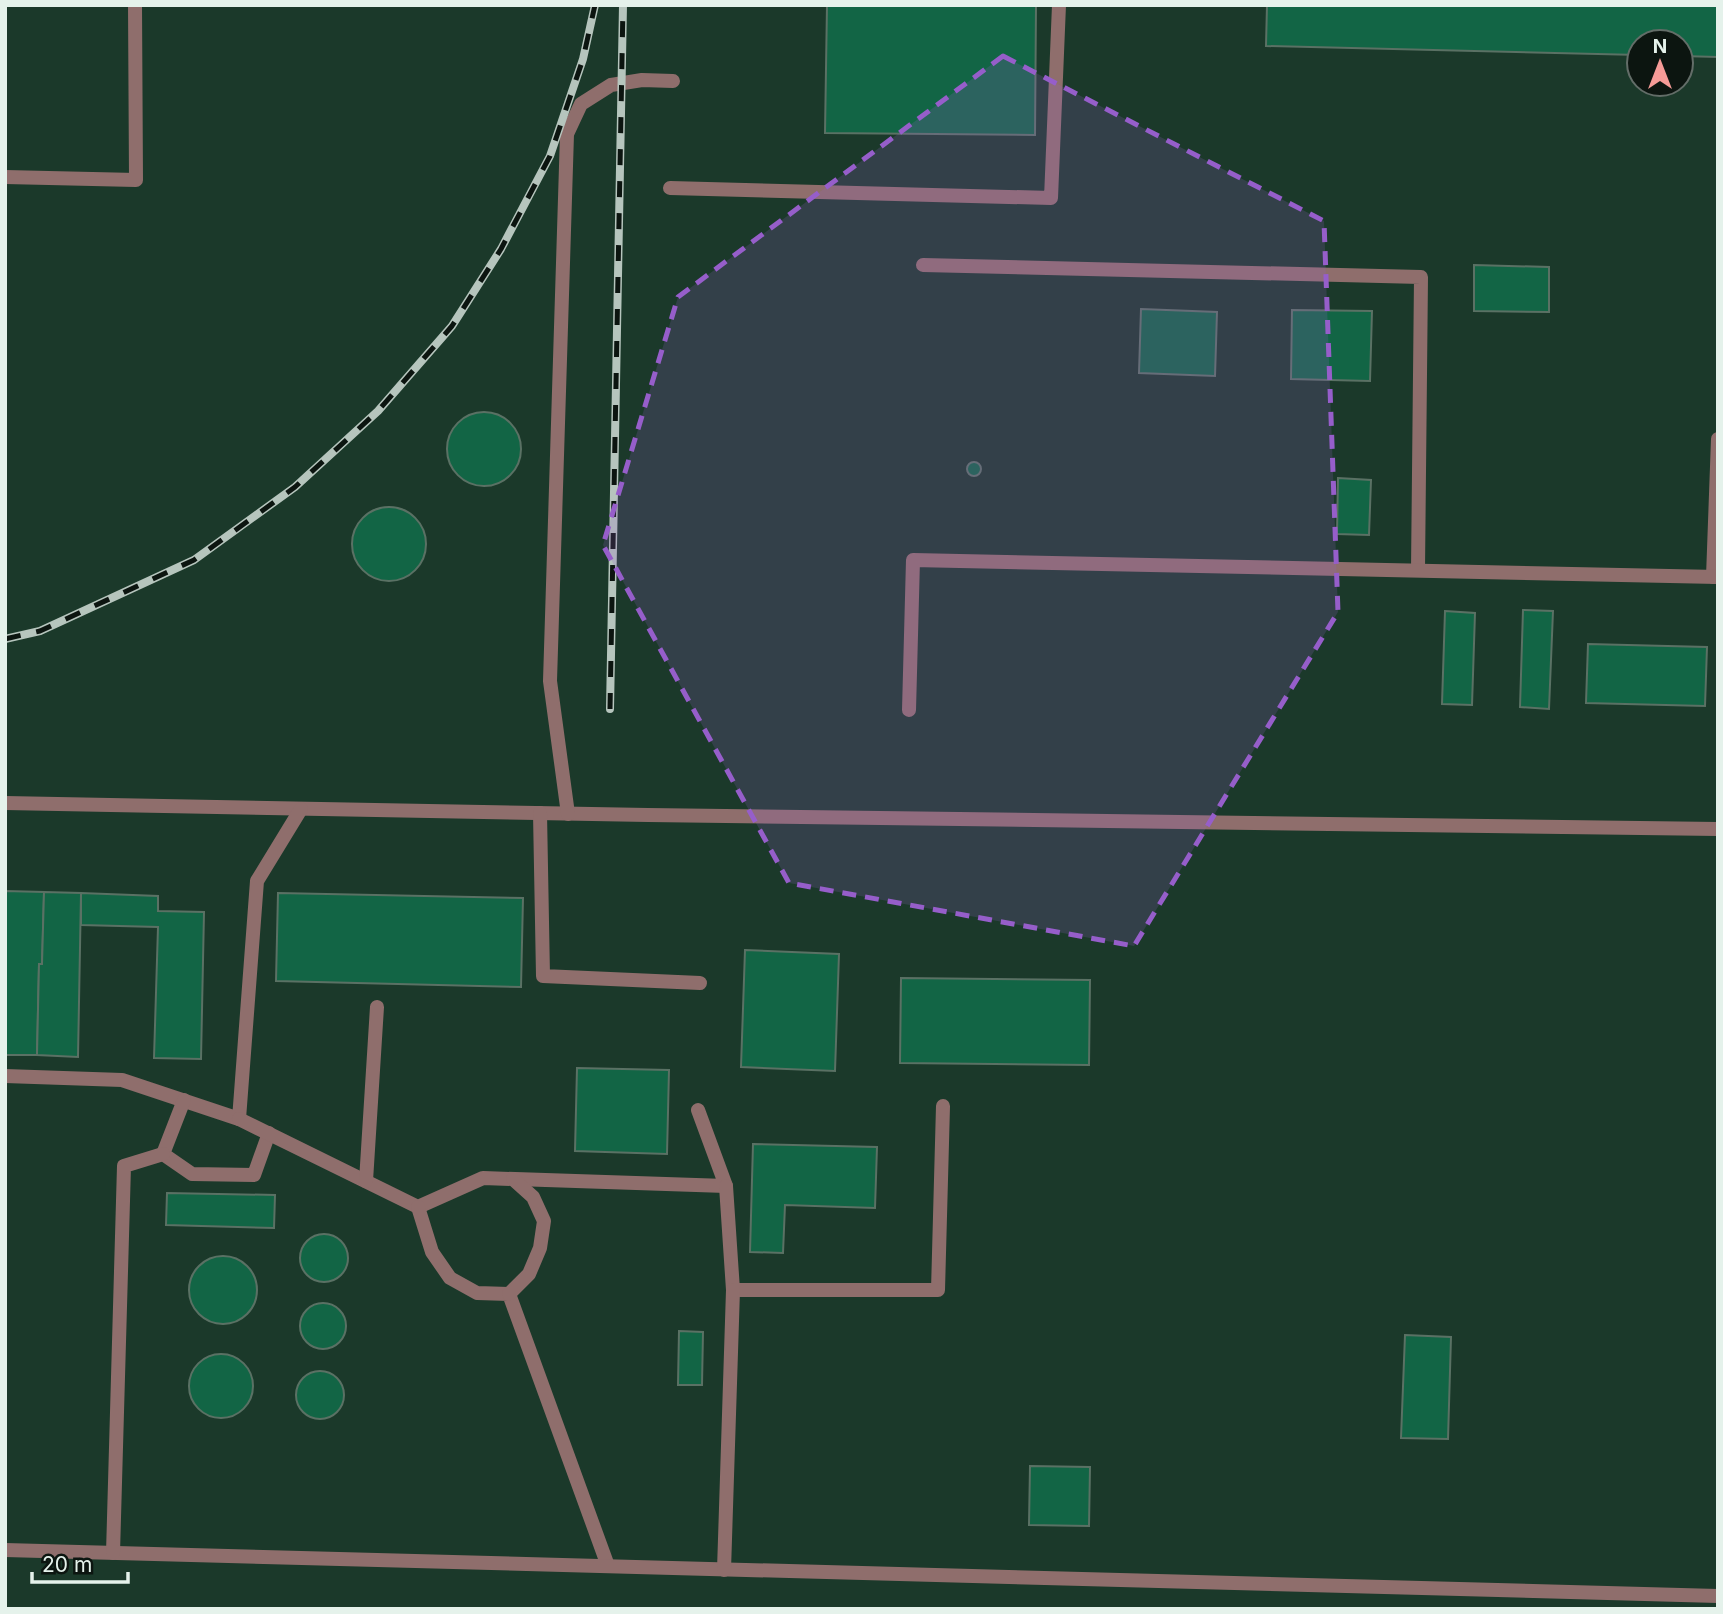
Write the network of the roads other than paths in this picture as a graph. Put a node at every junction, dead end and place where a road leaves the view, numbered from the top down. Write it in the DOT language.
graph roads {
  1 [pos="135,5"];
  2 [pos="1059,5"];
  3 [pos="673,81"];
  4 [pos="5,177"];
  5 [pos="670,188"];
  6 [pos="923,265"];
  7 [pos="1718,439"];
  8 [pos="1418,570"];
  9 [pos="1716,577"];
  10 [pos="909,710"];
  11 [pos="5,803"];
  12 [pos="301,809"];
  13 [pos="540,813"];
  14 [pos="568,814"];
  15 [pos="1718,830"];
  16 [pos="700,983"];
  17 [pos="377,1007"];
  18 [pos="5,1076"];
  19 [pos="184,1100"];
  20 [pos="943,1106"];
  21 [pos="698,1110"];
  22 [pos="239,1119"];
  23 [pos="269,1133"];
  24 [pos="163,1154"];
  25 [pos="513,1179"];
  26 [pos="366,1181"];
  27 [pos="726,1186"];
  28 [pos="418,1207"];
  29 [pos="733,1290"];
  30 [pos="509,1294"];
  31 [pos="5,1550"];
  32 [pos="113,1553"];
  33 [pos="608,1566"];
  34 [pos="724,1570"];
  35 [pos="1718,1596"];
  1 -- 4 [label="lane"];
  2 -- 5 [label="lane"];
  3 -- 14 [label="lane"];
  6 -- 8 [label="lane"];
  7 -- 9 [label="lane"];
  8 -- 9 [label="lane"];
  8 -- 10 [label="lane"];
  11 -- 12 [label="lane"];
  12 -- 13 [label="lane"];
  12 -- 22 [label="lane"];
  13 -- 14 [label="lane"];
  13 -- 16 [label="lane"];
  14 -- 15 [label="lane"];
  17 -- 26 [label="lane"];
  18 -- 19 [label="lane"];
  19 -- 22 [label="lane"];
  19 -- 24 [label="lane"];
  20 -- 29 [label="lane"];
  21 -- 27 [label="lane"];
  22 -- 23 [label="lane"];
  23 -- 24 [label="lane"];
  23 -- 26 [label="lane"];
  24 -- 32 [label="lane"];
  25 -- 27 [label="lane"];
  25 -- 28 [label="lane"];
  25 -- 30 [label="lane"];
  26 -- 28 [label="lane"];
  27 -- 29 [label="lane"];
  28 -- 30 [label="lane"];
  29 -- 34 [label="lane"];
  30 -- 33 [label="lane"];
  31 -- 32 [label="lane"];
  32 -- 33 [label="lane"];
  33 -- 34 [label="lane"];
  34 -- 35 [label="lane"];
}
